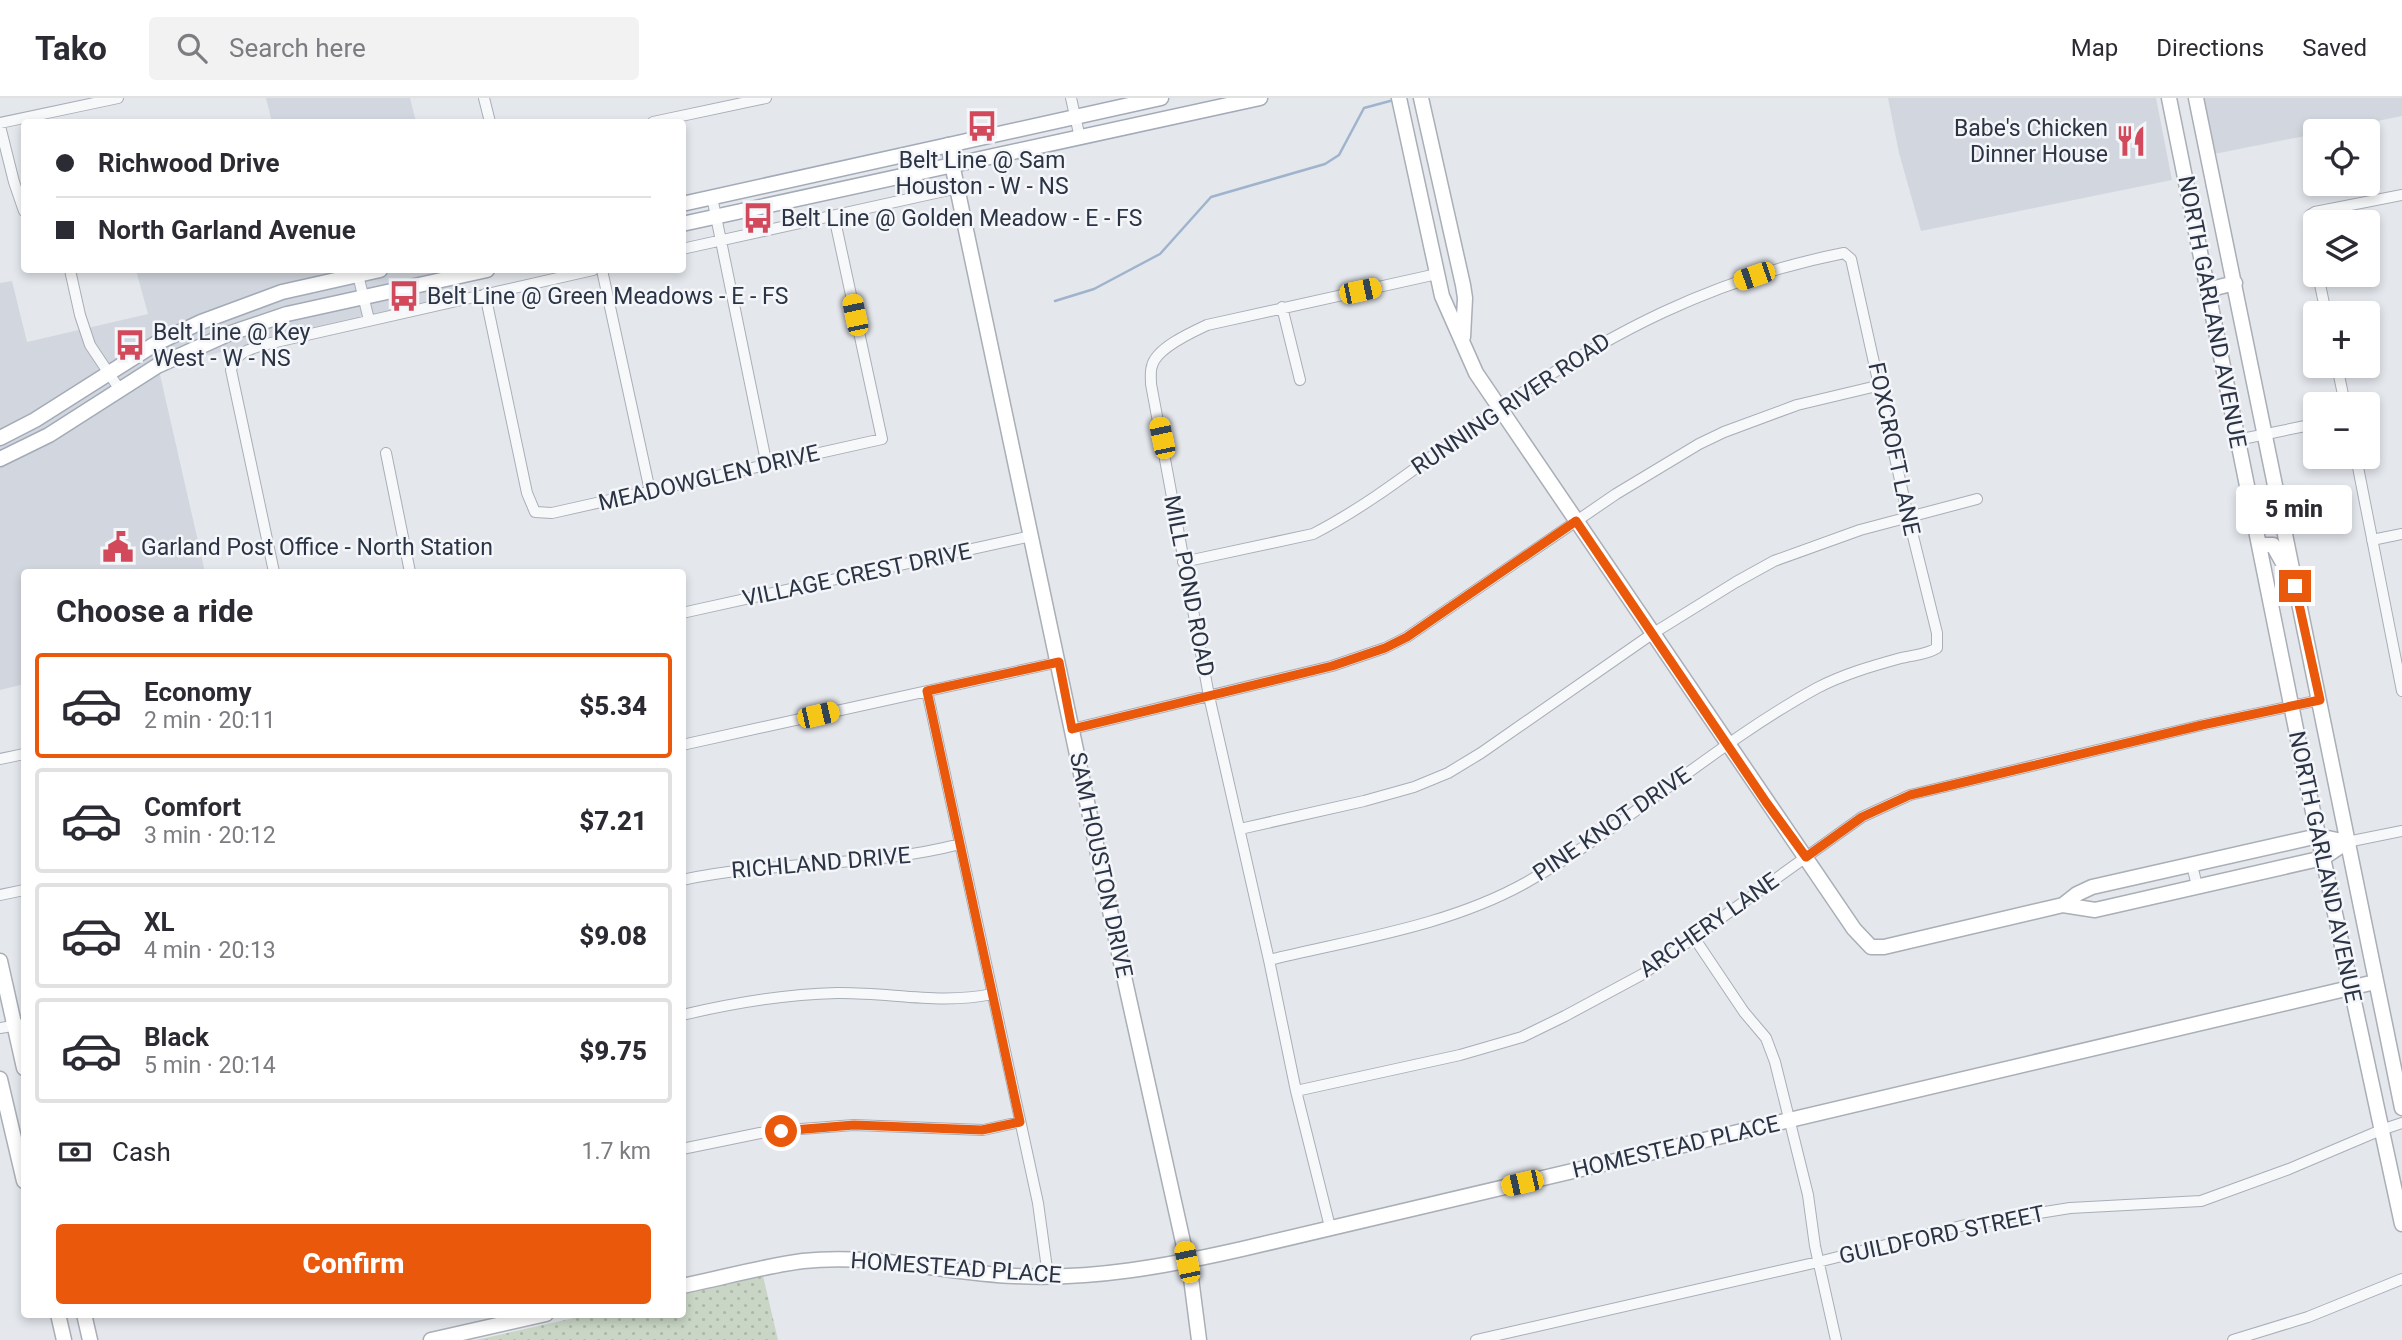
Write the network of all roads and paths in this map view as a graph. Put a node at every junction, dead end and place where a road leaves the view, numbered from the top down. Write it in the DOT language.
graph roads {
  1 [pos="118,98"];
  2 [pos="484,98"];
  3 [pos="766,98"];
  4 [pos="1071,98"];
  5 [pos="1161,98"];
  6 [pos="1399,98"];
  7 [pos="1422,98"];
  8 [pos="2169,98"];
  9 [pos="2196,98"];
  10 [pos="1251,99"];
  11 [pos="2200,115"];
  12 [pos="1075,116"];
  13 [pos="26,119"];
  14 [pos="489,119"];
  15 [pos="667,119"];
  16 [pos="21,120"];
  17 [pos="2173,121"];
  18 [pos="0,125"];
  19 [pos="1429,132"];
  20 [pos="1407,136"];
  21 [pos="1080,138"];
  22 [pos="948,145"];
  23 [pos="953,166"];
  24 [pos="958,188"];
  25 [pos="2402,195"];
  26 [pos="712,197"];
  27 [pos="21,202"];
  28 [pos="686,203"];
  29 [pos="2325,210"];
  30 [pos="834,216"];
  31 [pos="715,217"];
  32 [pos="686,223"];
  33 [pos="721,241"];
  34 [pos="686,248"];
  35 [pos="1844,253"];
  36 [pos="1459,269"];
  37 [pos="70,273"];
  38 [pos="367,273"];
  39 [pos="473,273"];
  40 [pos="580,273"];
  41 [pos="603,273"];
  42 [pos="1437,274"];
  43 [pos="358,275"];
  44 [pos="2235,283"];
  45 [pos="2207,290"];
  46 [pos="485,294"];
  47 [pos="363,296"];
  48 [pos="1282,307"];
  49 [pos="369,320"];
  50 [pos="1463,342"];
  51 [pos="108,372"];
  52 [pos="1300,380"];
  53 [pos="1881,385"];
  54 [pos="120,390"];
  55 [pos="1498,409"];
  56 [pos="2303,426"];
  57 [pos="2263,434"];
  58 [pos="0,438"];
  59 [pos="2237,440"];
  60 [pos="386,453"];
  61 [pos="0,459"];
  62 [pos="767,466"];
  63 [pos="2358,469"];
  64 [pos="650,491"];
  65 [pos="1977,499"];
  66 [pos="1908,516"];
  67 [pos="1576,521"];
  68 [pos="2402,534"];
  69 [pos="1031,536"];
  70 [pos="2372,540"];
  71 [pos="2259,545"];
  72 [pos="1183,562"];
  73 [pos="273,569"];
  74 [pos="409,569"];
  75 [pos="2295,586"];
  76 [pos="686,612"];
  77 [pos="1652,634"];
  78 [pos="1937,648"];
  79 [pos="1059,662"];
  80 [pos="2401,684"];
  81 [pos="927,691"];
  82 [pos="1209,696"];
  83 [pos="2320,700"];
  84 [pos="2291,706"];
  85 [pos="1072,729"];
  86 [pos="686,744"];
  87 [pos="1729,745"];
  88 [pos="21,755"];
  89 [pos="0,760"];
  90 [pos="1240,829"];
  91 [pos="2402,831"];
  92 [pos="2318,836"];
  93 [pos="2347,842"];
  94 [pos="960,844"];
  95 [pos="1806,857"];
  96 [pos="2323,858"];
  97 [pos="2192,865"];
  98 [pos="686,879"];
  99 [pos="2197,886"];
  100 [pos="21,891"];
  101 [pos="0,895"];
  102 [pos="2063,905"];
  103 [pos="1693,936"];
  104 [pos="1269,960"];
  105 [pos="0,961"];
  106 [pos="2375,982"];
  107 [pos="2350,988"];
  108 [pos="992,994"];
  109 [pos="686,1013"];
  110 [pos="13,1026"];
  111 [pos="21,1057"];
  112 [pos="0,1079"];
  113 [pos="1296,1091"];
  114 [pos="2402,1108"];
  115 [pos="1790,1120"];
  116 [pos="1020,1122"];
  117 [pos="2402,1123"];
  118 [pos="2381,1130"];
  119 [pos="686,1148"];
  120 [pos="21,1154"];
  121 [pos="2402,1224"];
  122 [pos="1330,1227"];
  123 [pos="1187,1262"];
  124 [pos="1818,1262"];
  125 [pos="1048,1276"];
  126 [pos="2402,1279"];
  127 [pos="686,1285"];
  128 [pos="59,1318"];
  129 [pos="86,1318"];
  130 [pos="528,1318"];
  131 [pos="64,1340"];
  132 [pos="90,1340"];
  133 [pos="431,1340"];
  134 [pos="1199,1340"];
  135 [pos="1476,1340"];
  136 [pos="1836,1340"];
  137 [pos="2233,1340"];
  1 -- 13 [label="street"];
  2 -- 14 [label="street"];
  3 -- 15 [label="street"];
  4 -- 12 [label="street"];
  5 -- 12 [label="street"];
  6 -- 20 [label="street"];
  7 -- 19 [label="street"];
  8 -- 17 [label="street, NORTH GARLAND AVENUE"];
  9 -- 11 [label="street, NORTH GARLAND AVENUE"];
  10 -- 21 [label="street"];
  11 -- 17 [label="street"];
  11 -- 44 [label="street, NORTH GARLAND AVENUE"];
  12 -- 21 [label="street"];
  12 -- 22 [label="street"];
  16 -- 18 [label="street"];
  17 -- 45 [label="street, NORTH GARLAND AVENUE"];
  18 -- 27 [label="street"];
  19 -- 20 [label="street"];
  19 -- 36 [label="street"];
  20 -- 42 [label="street"];
  21 -- 23 [label="street"];
  22 -- 23 [label="street, SAM HOUSTON DRIVE"];
  22 -- 26 [label="street"];
  23 -- 24 [label="street, SAM HOUSTON DRIVE"];
  23 -- 31 [label="street"];
  24 -- 30 [label="street"];
  24 -- 69 [label="street, SAM HOUSTON DRIVE"];
  25 -- 29 [label="street"];
  26 -- 28 [label="street"];
  26 -- 31 [label="street"];
  30 -- 33 [label="street"];
  30 -- 62 [label="street, MEADOWGLEN DRIVE"];
  31 -- 32 [label="street"];
  31 -- 33 [label="street"];
  33 -- 34 [label="street"];
  33 -- 62 [label="street"];
  35 -- 53 [label="street, FOXCROFT LANE"];
  35 -- 55 [label="street, RUNNING RIVER ROAD"];
  36 -- 42 [label="street"];
  36 -- 50 [label="street"];
  37 -- 51 [label="street"];
  38 -- 43 [label="street"];
  39 -- 47 [label="street"];
  40 -- 46 [label="street"];
  41 -- 64 [label="street"];
  42 -- 48 [label="street, MILL POND ROAD"];
  42 -- 50 [label="street"];
  43 -- 47 [label="street"];
  43 -- 51 [label="street"];
  44 -- 45 [label="street"];
  44 -- 57 [label="street, NORTH GARLAND AVENUE"];
  45 -- 59 [label="street, NORTH GARLAND AVENUE"];
  46 -- 49 [label="street"];
  46 -- 64 [label="street, MEADOWGLEN DRIVE"];
  47 -- 49 [label="street"];
  47 -- 54 [label="street"];
  48 -- 52 [label="street"];
  48 -- 72 [label="street, MILL POND ROAD"];
  49 -- 73 [label="street"];
  50 -- 55 [label="street"];
  51 -- 54 [label="street"];
  51 -- 58 [label="street"];
  53 -- 66 [label="street, FOXCROFT LANE"];
  53 -- 67 [label="street"];
  54 -- 61 [label="street"];
  55 -- 67 [label="street"];
  55 -- 72 [label="street, RUNNING RIVER ROAD"];
  56 -- 57 [label="street"];
  57 -- 59 [label="street"];
  57 -- 75 [label="street, NORTH GARLAND AVENUE"];
  59 -- 71 [label="street, NORTH GARLAND AVENUE"];
  60 -- 74 [label="street"];
  62 -- 64 [label="street, MEADOWGLEN DRIVE"];
  63 -- 70 [label="street"];
  65 -- 66 [label="street"];
  66 -- 77 [label="street"];
  66 -- 78 [label="street, FOXCROFT LANE"];
  67 -- 77 [label="street"];
  67 -- 82 [label="street"];
  68 -- 70 [label="street"];
  69 -- 76 [label="street, VILLAGE CREST DRIVE"];
  69 -- 79 [label="street, SAM HOUSTON DRIVE"];
  70 -- 80 [label="street"];
  71 -- 75 [label="street"];
  71 -- 84 [label="street, NORTH GARLAND AVENUE"];
  72 -- 82 [label="street, MILL POND ROAD"];
  75 -- 83 [label="street, NORTH GARLAND AVENUE"];
  77 -- 87 [label="street"];
  77 -- 90 [label="street"];
  78 -- 87 [label="street, PINE KNOT DRIVE"];
  79 -- 81 [label="street"];
  79 -- 85 [label="street, SAM HOUSTON DRIVE"];
  81 -- 86 [label="street"];
  81 -- 94 [label="street"];
  82 -- 85 [label="street"];
  82 -- 90 [label="street, MILL POND ROAD"];
  83 -- 84 [label="street, ARCHERY LANE"];
  83 -- 93 [label="street, NORTH GARLAND AVENUE"];
  84 -- 92 [label="street, NORTH GARLAND AVENUE"];
  84 -- 95 [label="street, ARCHERY LANE"];
  85 -- 123 [label="street, SAM HOUSTON DRIVE"];
  87 -- 95 [label="street"];
  87 -- 104 [label="street, PINE KNOT DRIVE"];
  88 -- 89 [label="street"];
  90 -- 104 [label="street, MILL POND ROAD"];
  91 -- 93 [label="street"];
  92 -- 93 [label="street"];
  92 -- 96 [label="street, NORTH GARLAND AVENUE"];
  92 -- 97 [label="street"];
  93 -- 96 [label="street"];
  93 -- 106 [label="street, NORTH GARLAND AVENUE"];
  94 -- 98 [label="street, RICHLAND DRIVE"];
  94 -- 108 [label="street"];
  95 -- 102 [label="street"];
  95 -- 103 [label="street, ARCHERY LANE"];
  96 -- 99 [label="street"];
  96 -- 107 [label="street, NORTH GARLAND AVENUE"];
  97 -- 99 [label="street"];
  97 -- 102 [label="street"];
  99 -- 102 [label="street"];
  100 -- 101 [label="street"];
  103 -- 113 [label="street, ARCHERY LANE"];
  103 -- 115 [label="street"];
  104 -- 113 [label="street, MILL POND ROAD"];
  105 -- 110 [label="street"];
  106 -- 107 [label="street, HOMESTEAD PLACE"];
  106 -- 114 [label="street, NORTH GARLAND AVENUE"];
  107 -- 115 [label="street, HOMESTEAD PLACE"];
  107 -- 118 [label="street, NORTH GARLAND AVENUE"];
  108 -- 109 [label="street"];
  108 -- 116 [label="street"];
  110 -- 111 [label="street"];
  112 -- 120 [label="street"];
  113 -- 122 [label="street, MILL POND ROAD"];
  115 -- 122 [label="street, HOMESTEAD PLACE"];
  115 -- 124 [label="street"];
  116 -- 119 [label="street"];
  116 -- 125 [label="street"];
  117 -- 118 [label="street, GUILDFORD STREET"];
  118 -- 121 [label="street, NORTH GARLAND AVENUE"];
  118 -- 124 [label="street, GUILDFORD STREET"];
  122 -- 123 [label="street, HOMESTEAD PLACE"];
  123 -- 125 [label="street, HOMESTEAD PLACE"];
  123 -- 134 [label="street, SAM HOUSTON DRIVE"];
  124 -- 135 [label="street, GUILDFORD STREET"];
  124 -- 136 [label="street"];
  125 -- 127 [label="street, HOMESTEAD PLACE"];
  126 -- 137 [label="street"];
  128 -- 131 [label="street"];
  129 -- 132 [label="street"];
  130 -- 133 [label="street"];
}
